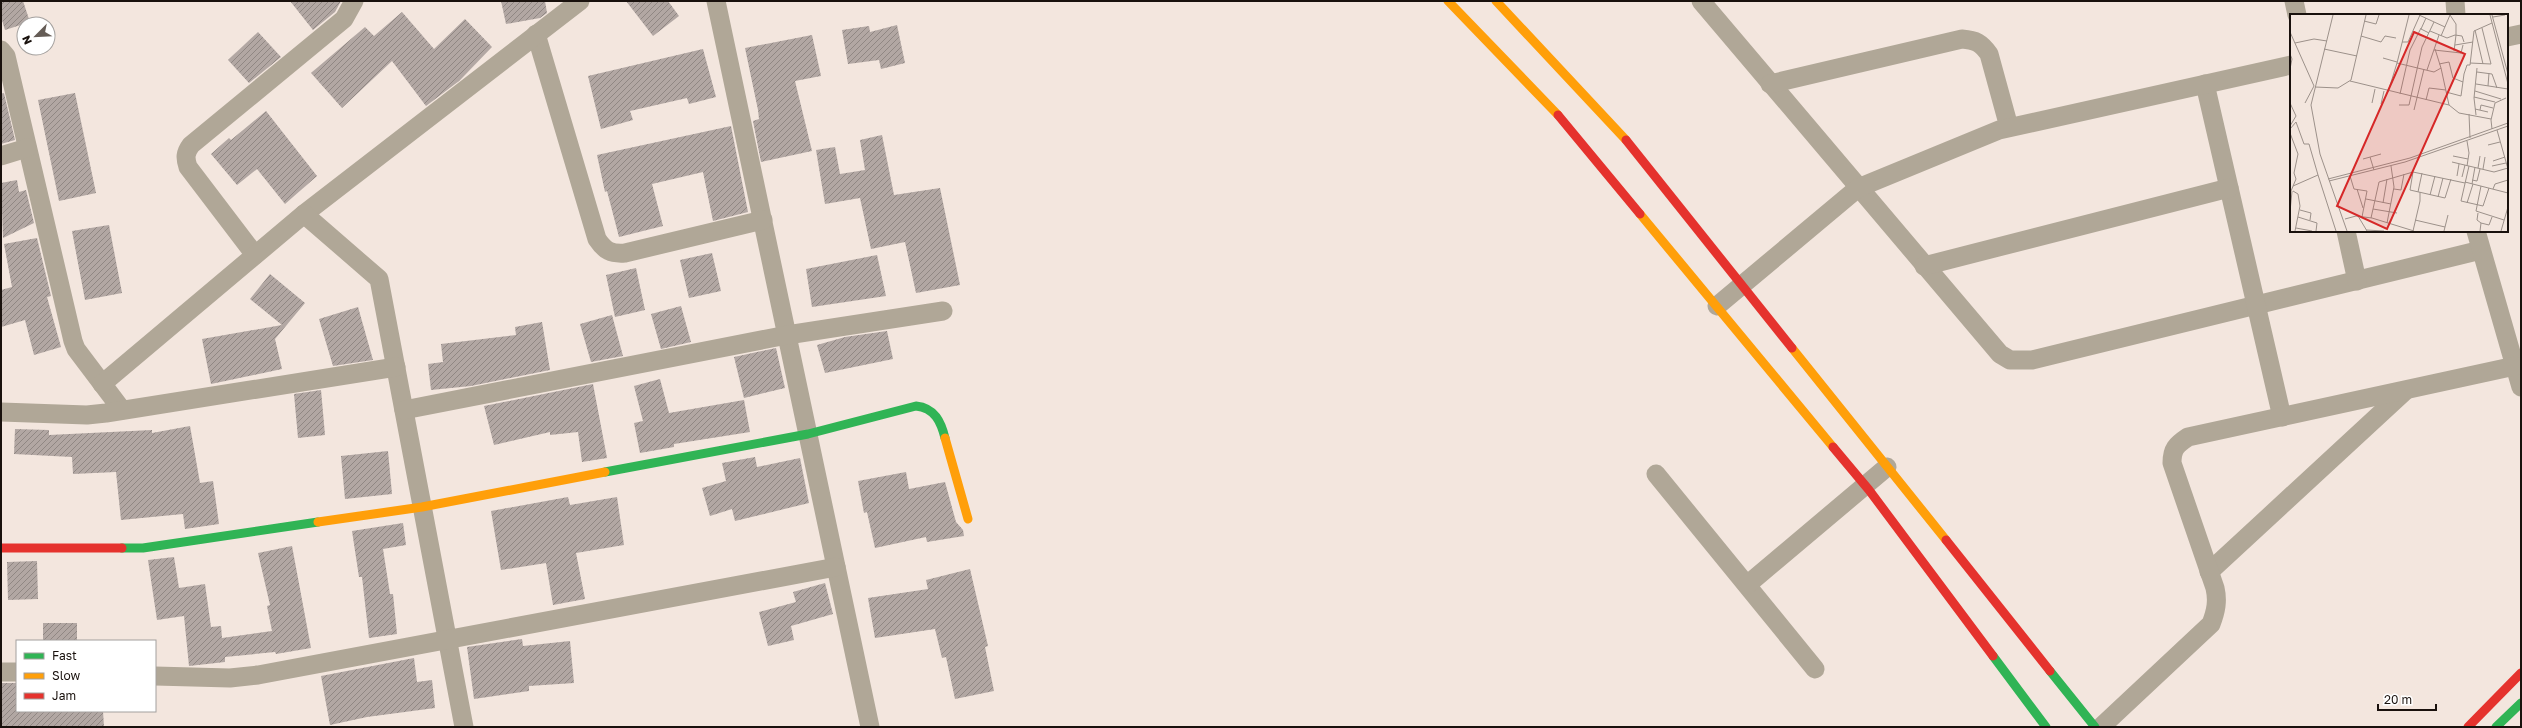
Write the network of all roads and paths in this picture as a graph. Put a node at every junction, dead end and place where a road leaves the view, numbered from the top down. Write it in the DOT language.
graph roads {
  1 [pos="354,1"];
  2 [pos="580,1"];
  3 [pos="716,1"];
  4 [pos="1448,1"];
  5 [pos="1496,1"];
  6 [pos="1700,1"];
  7 [pos="2294,1"];
  8 [pos="2455,1"];
  9 [pos="556,9"];
  10 [pos="2297,14"];
  11 [pos="2456,14"];
  12 [pos="536,34"];
  13 [pos="2521,34"];
  14 [pos="2508,37"];
  15 [pos="1,50"];
  16 [pos="2290,65"];
  17 [pos="1770,84"];
  18 [pos="2205,84"];
  19 [pos="2009,127"];
  20 [pos="27,148"];
  21 [pos="1,156"];
  22 [pos="1858,188"];
  23 [pos="2229,188"];
  24 [pos="304,214"];
  25 [pos="763,220"];
  26 [pos="2346,232"];
  27 [pos="2476,232"];
  28 [pos="2481,250"];
  29 [pos="256,255"];
  30 [pos="1924,266"];
  31 [pos="2357,281"];
  32 [pos="1742,284"];
  33 [pos="2257,305"];
  34 [pos="1717,306"];
  35 [pos="943,311"];
  36 [pos="787,335"];
  37 [pos="2515,366"];
  38 [pos="396,367"];
  39 [pos="102,384"];
  40 [pos="2521,387"];
  41 [pos="2405,390"];
  42 [pos="122,410"];
  43 [pos="404,410"];
  44 [pos="1,412"];
  45 [pos="2282,417"];
  46 [pos="808,434"];
  47 [pos="1887,467"];
  48 [pos="1656,474"];
  49 [pos="1866,486"];
  50 [pos="422,507"];
  51 [pos="968,519"];
  52 [pos="1,548"];
  53 [pos="836,567"];
  54 [pos="2209,572"];
  55 [pos="1747,585"];
  56 [pos="447,638"];
  57 [pos="1815,669"];
  58 [pos="1,672"];
  59 [pos="16,672"];
  60 [pos="2521,673"];
  61 [pos="156,676"];
  62 [pos="2521,703"];
  63 [pos="464,727"];
  64 [pos="865,727"];
  65 [pos="870,727"];
  66 [pos="2046,727"];
  67 [pos="2095,727"];
  68 [pos="2101,727"];
  69 [pos="2468,727"];
  70 [pos="2496,727"];
  1 -- 29 [label="street"];
  2 -- 9 [label="street"];
  3 -- 25 [label="street"];
  4 -- 34 [label="street"];
  5 -- 32 [label="street"];
  6 -- 17 [label="street"];
  7 -- 10 [label="street"];
  8 -- 11 [label="street"];
  9 -- 12 [label="street"];
  12 -- 24 [label="street"];
  12 -- 25 [label="street"];
  13 -- 14 [label="street"];
  15 -- 20 [label="street"];
  16 -- 18 [label="street"];
  17 -- 19 [label="street"];
  17 -- 22 [label="street"];
  18 -- 19 [label="street"];
  18 -- 23 [label="street"];
  19 -- 22 [label="street"];
  20 -- 21 [label="street"];
  20 -- 39 [label="street"];
  22 -- 30 [label="street"];
  22 -- 32 [label="street"];
  23 -- 30 [label="street"];
  23 -- 33 [label="street"];
  24 -- 29 [label="street"];
  24 -- 38 [label="street"];
  25 -- 36 [label="street"];
  26 -- 31 [label="street"];
  27 -- 28 [label="street"];
  28 -- 31 [label="street"];
  28 -- 37 [label="street"];
  29 -- 39 [label="street"];
  30 -- 33 [label="street"];
  31 -- 33 [label="street"];
  32 -- 34 [label="street"];
  32 -- 47 [label="street"];
  33 -- 45 [label="street"];
  34 -- 49 [label="street"];
  35 -- 36 [label="street"];
  36 -- 43 [label="street"];
  36 -- 46 [label="street"];
  37 -- 40 [label="street"];
  37 -- 41 [label="street"];
  38 -- 42 [label="street"];
  38 -- 43 [label="street"];
  39 -- 42 [label="street"];
  41 -- 45 [label="street"];
  41 -- 54 [label="street"];
  42 -- 44 [label="street"];
  43 -- 50 [label="street"];
  45 -- 54 [label="street"];
  46 -- 50 [label="street"];
  46 -- 51 [label="street"];
  46 -- 53 [label="street"];
  47 -- 49 [label="street"];
  47 -- 67 [label="street"];
  48 -- 55 [label="street"];
  49 -- 55 [label="street"];
  49 -- 66 [label="street"];
  50 -- 52 [label="street"];
  50 -- 56 [label="street"];
  53 -- 56 [label="street"];
  53 -- 65 [label="street"];
  54 -- 68 [label="street"];
  55 -- 57 [label="street"];
  56 -- 61 [label="street"];
  56 -- 63 [label="street"];
  58 -- 59 [label="street"];
  60 -- 69 [label="street"];
  62 -- 70 [label="street"];
  64 -- 65 [label="street"];
}
